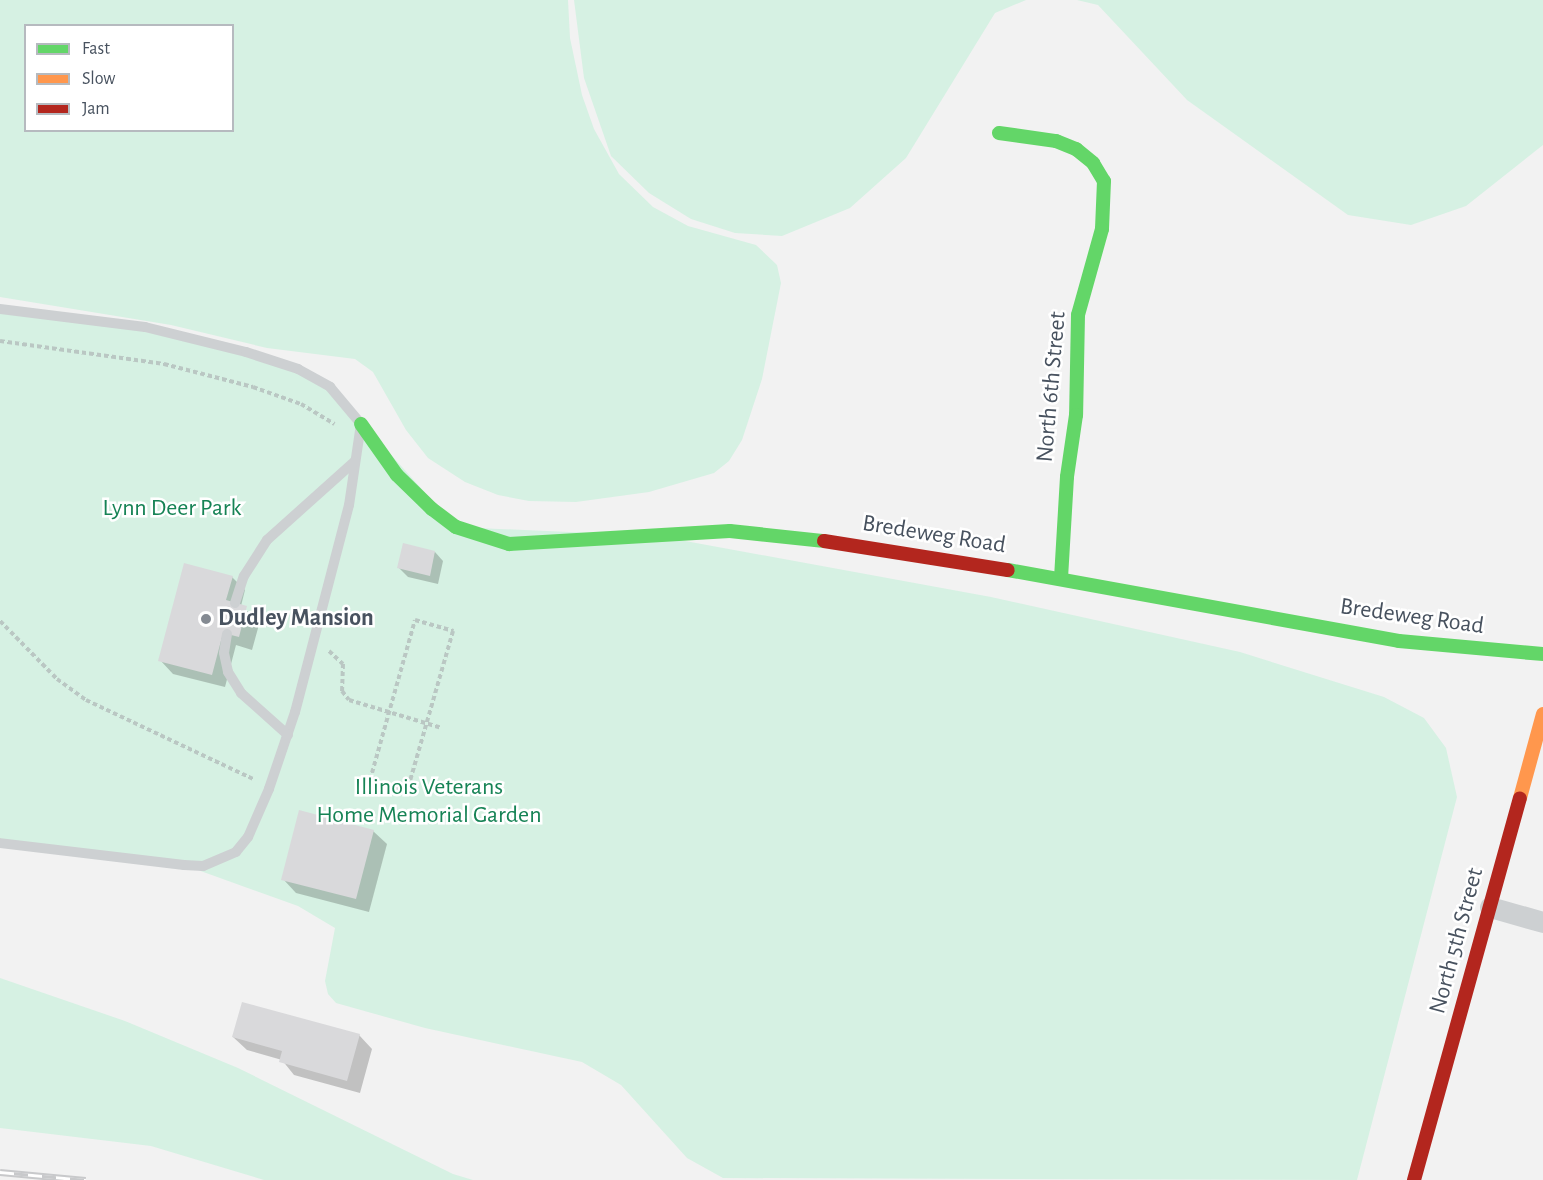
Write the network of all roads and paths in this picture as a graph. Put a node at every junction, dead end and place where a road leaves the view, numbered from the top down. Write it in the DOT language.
graph roads {
  1 [pos="999,133"];
  2 [pos="0,309"];
  3 [pos="0,341"];
  4 [pos="361,424"];
  5 [pos="356,461"];
  6 [pos="1061,578"];
  7 [pos="235,603"];
  8 [pos="0,621"];
  9 [pos="227,634"];
  10 [pos="314,646"];
  11 [pos="1543,654"];
  12 [pos="389,712"];
  13 [pos="1543,714"];
  14 [pos="426,723"];
  15 [pos="442,728"];
  16 [pos="288,735"];
  17 [pos="269,789"];
  18 [pos="0,843"];
  19 [pos="1490,907"];
  20 [pos="1543,921"];
  21 [pos="1414,1180"];
  1 -- 6 [label="street, North 6th Street"];
  2 -- 4 [label="lane"];
  3 -- 5 [label="path"];
  4 -- 5 [label="lane"];
  4 -- 6 [label="street, Bredeweg Road"];
  5 -- 7 [label="lane"];
  5 -- 10 [label="lane"];
  6 -- 11 [label="street, Bredeweg Road"];
  8 -- 17 [label="path"];
  9 -- 16 [label="lane"];
  10 -- 12 [label="path"];
  10 -- 16 [label="lane"];
  12 -- 14 [label="path"];
  12 -- 14 [label="path"];
  12 -- 14 [label="path"];
  13 -- 19 [label="street, North 5th Street"];
  14 -- 15 [label="path"];
  16 -- 17 [label="lane"];
  17 -- 18 [label="lane"];
  19 -- 20 [label="street"];
  19 -- 21 [label="street, North 5th Street"];
}
